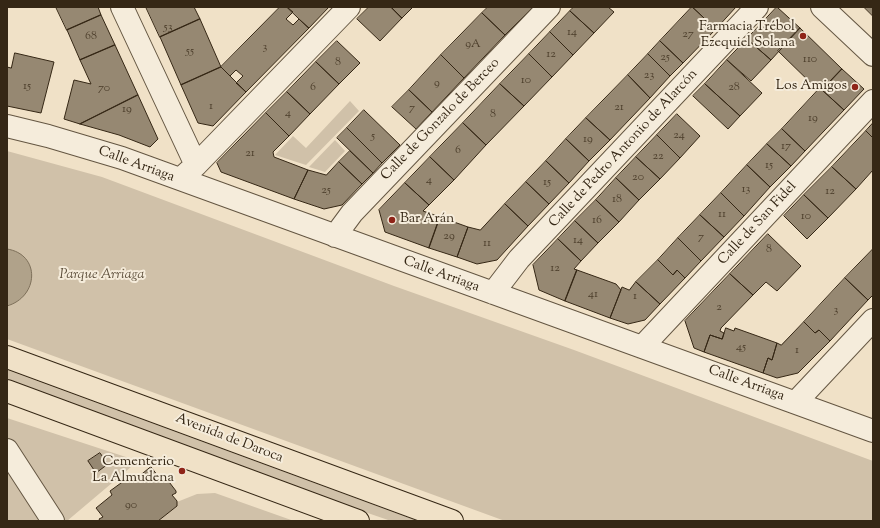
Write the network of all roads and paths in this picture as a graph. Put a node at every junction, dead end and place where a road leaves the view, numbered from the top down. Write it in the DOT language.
graph roads {
  1 [pos="122,7"];
  2 [pos="349,7"];
  3 [pos="550,7"];
  4 [pos="757,7"];
  5 [pos="822,7"];
  6 [pos="873,55"];
  7 [pos="873,101"];
  8 [pos="7,126"];
  9 [pos="196,165"];
  10 [pos="180,180"];
  11 [pos="335,236"];
  12 [pos="493,293"];
  13 [pos="873,320"];
  14 [pos="642,347"];
  15 [pos="7,357"];
  16 [pos="7,391"];
  17 [pos="796,402"];
  18 [pos="873,431"];
  19 [pos="7,450"];
  20 [pos="53,521"];
  21 [pos="358,521"];
  22 [pos="452,521"];
  1 -- 9 [label="street"];
  2 -- 9 [label="street"];
  3 -- 11 [label="street, Calle de Gonzalo de Berceo"];
  4 -- 12 [label="street, Calle de Pedro Antonio de Alarcón"];
  5 -- 6 [label="street"];
  7 -- 14 [label="street, Calle de San Fidel"];
  8 -- 10 [label="street, Calle Arriaga"];
  9 -- 10 [label="street"];
  10 -- 11 [label="street, Calle Arriaga"];
  11 -- 12 [label="street, Calle Arriaga"];
  12 -- 14 [label="street, Calle Arriaga"];
  13 -- 17 [label="street"];
  14 -- 17 [label="street, Calle Arriaga"];
  15 -- 22 [label="main road, Avenida de Daroca"];
  16 -- 21 [label="main road"];
  17 -- 18 [label="street, Calle Arriaga"];
  19 -- 20 [label="street"];
}
